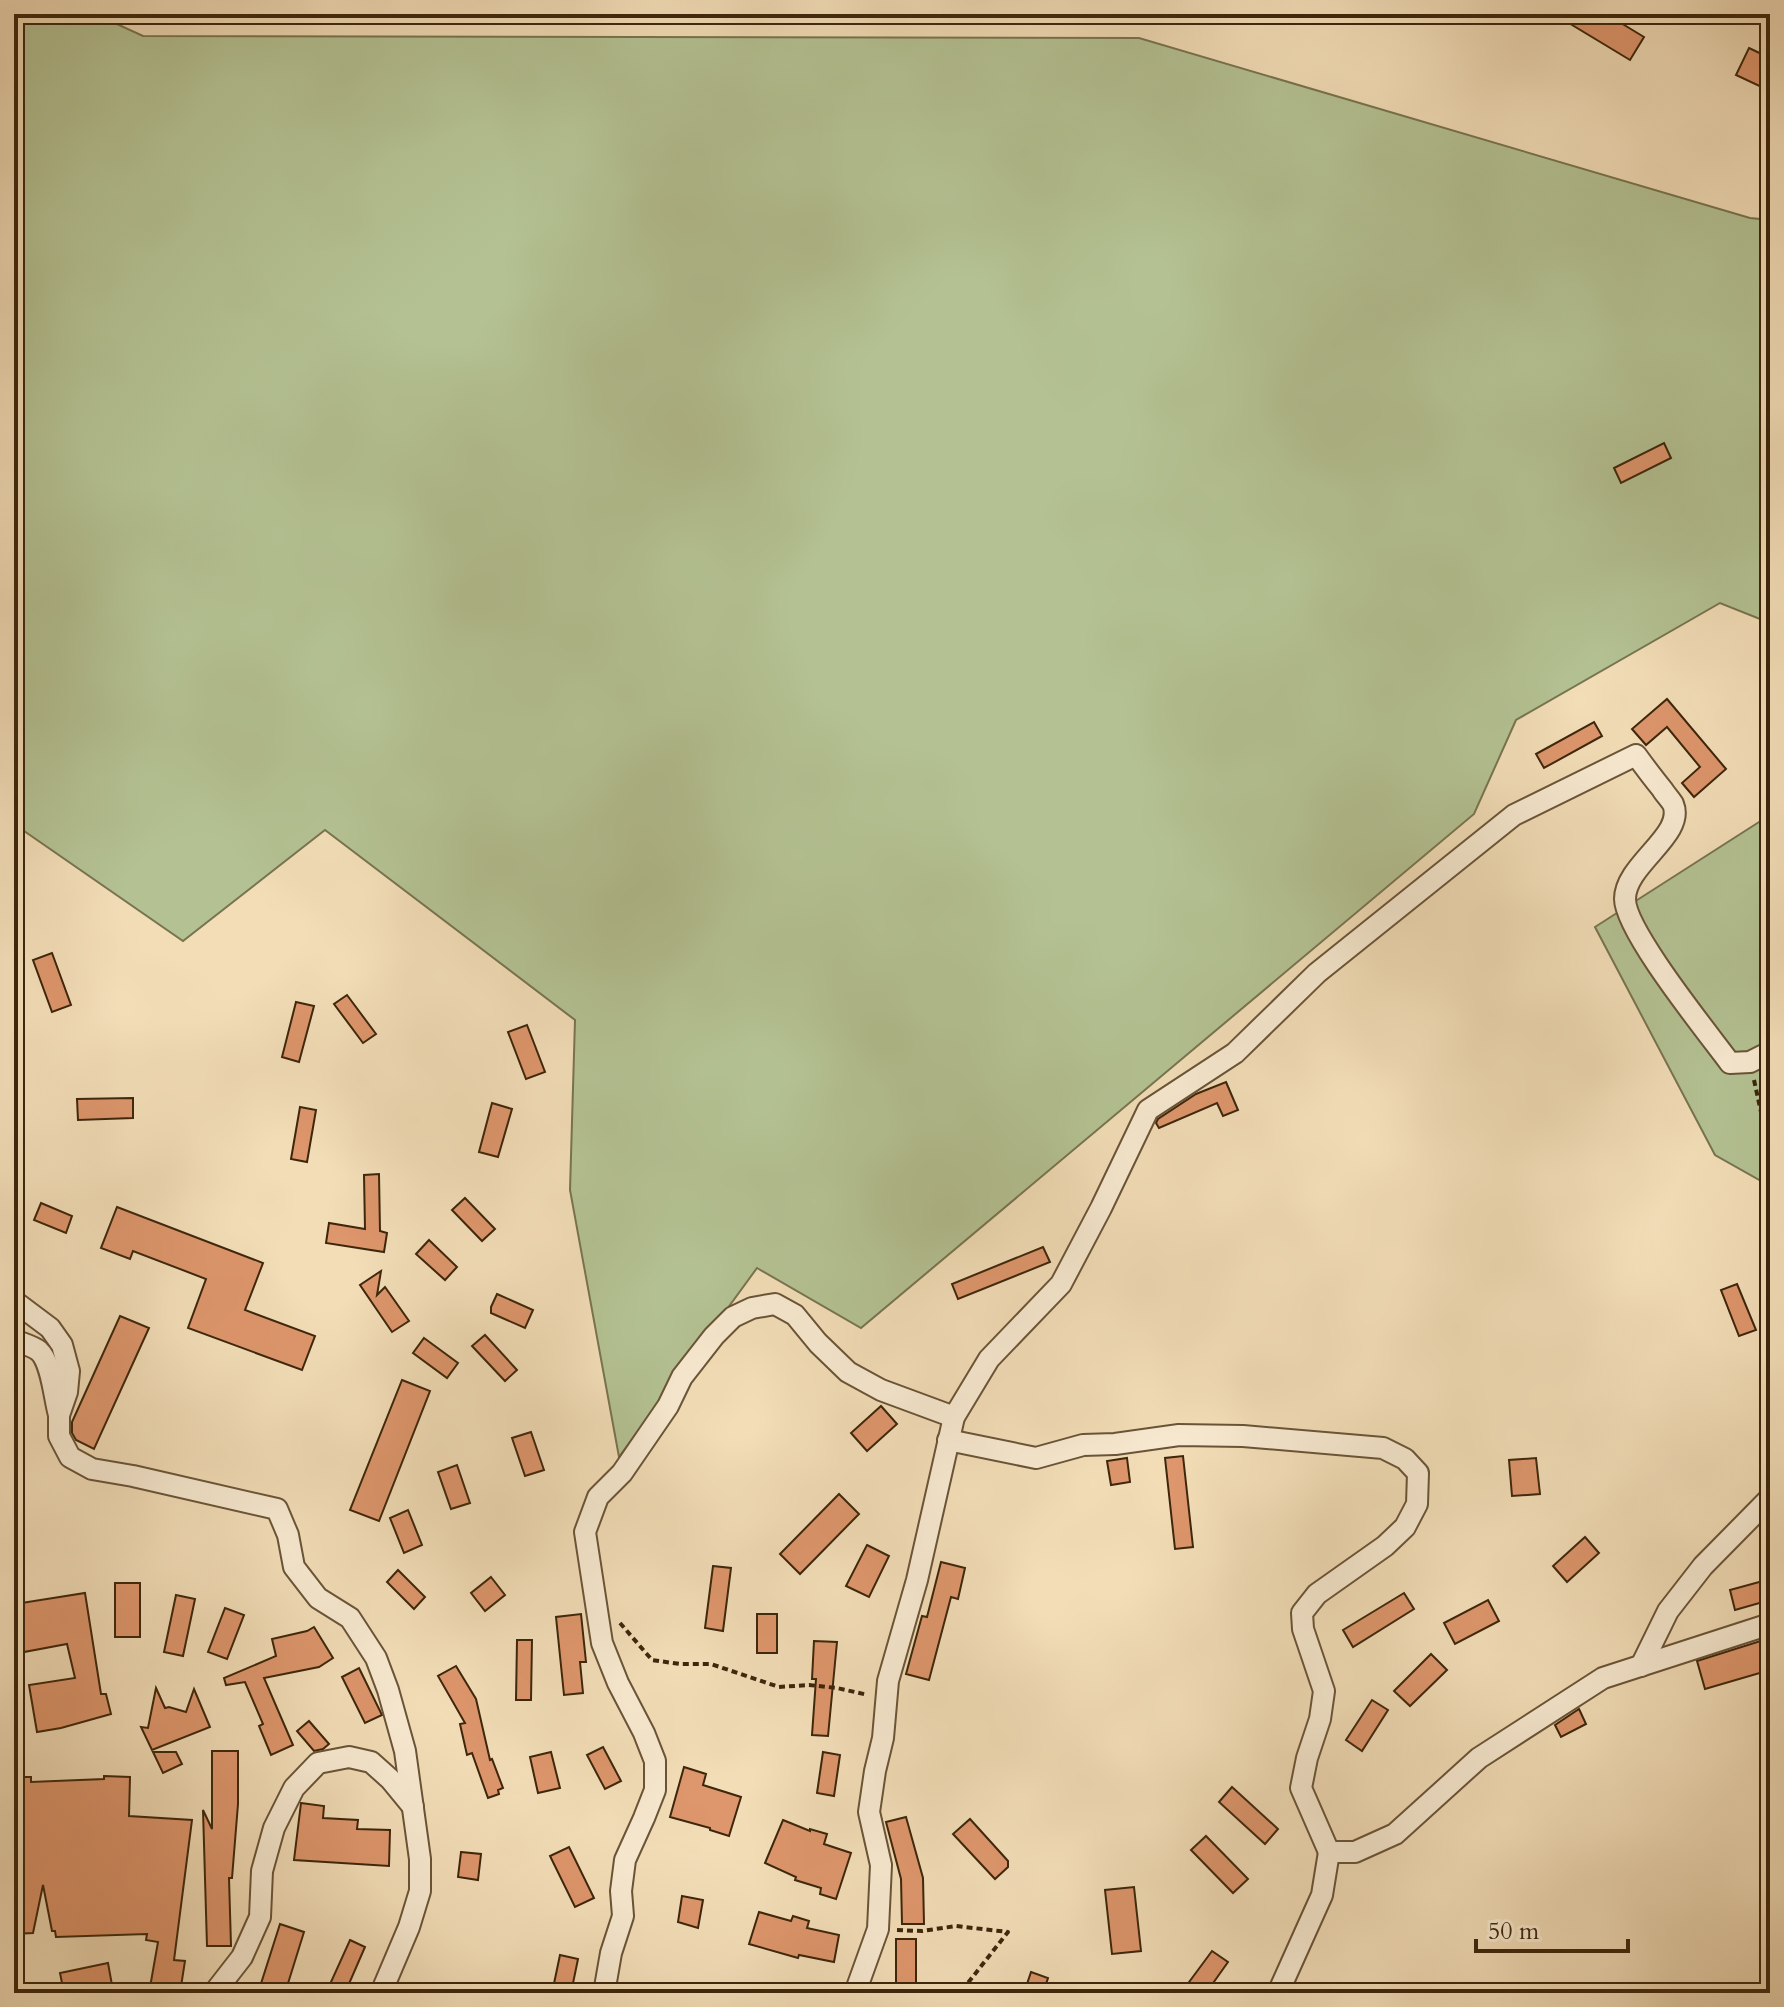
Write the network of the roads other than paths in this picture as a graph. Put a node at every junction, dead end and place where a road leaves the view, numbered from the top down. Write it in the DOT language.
graph roads {
  1 [pos="1770,1052"];
  2 [pos="14,1301"];
  3 [pos="14,1340"];
  4 [pos="59,1415"];
  5 [pos="954,1417"];
  6 [pos="948,1440"];
  7 [pos="1770,1498"];
  8 [pos="1770,1624"];
  9 [pos="1641,1666"];
  10 [pos="413,1807"];
  11 [pos="1329,1852"];
  12 [pos="214,1993"];
  13 [pos="381,1993"];
  14 [pos="604,1993"];
  15 [pos="855,1993"];
  16 [pos="1278,1993"];
  1 -- 5 [label="street"];
  2 -- 4 [label="street"];
  3 -- 4 [label="street"];
  4 -- 10 [label="street"];
  5 -- 6 [label="street"];
  5 -- 14 [label="street"];
  6 -- 11 [label="street"];
  6 -- 15 [label="street"];
  7 -- 9 [label="street"];
  8 -- 9 [label="street"];
  9 -- 11 [label="street"];
  10 -- 12 [label="street"];
  10 -- 13 [label="street"];
  11 -- 16 [label="street"];
}
